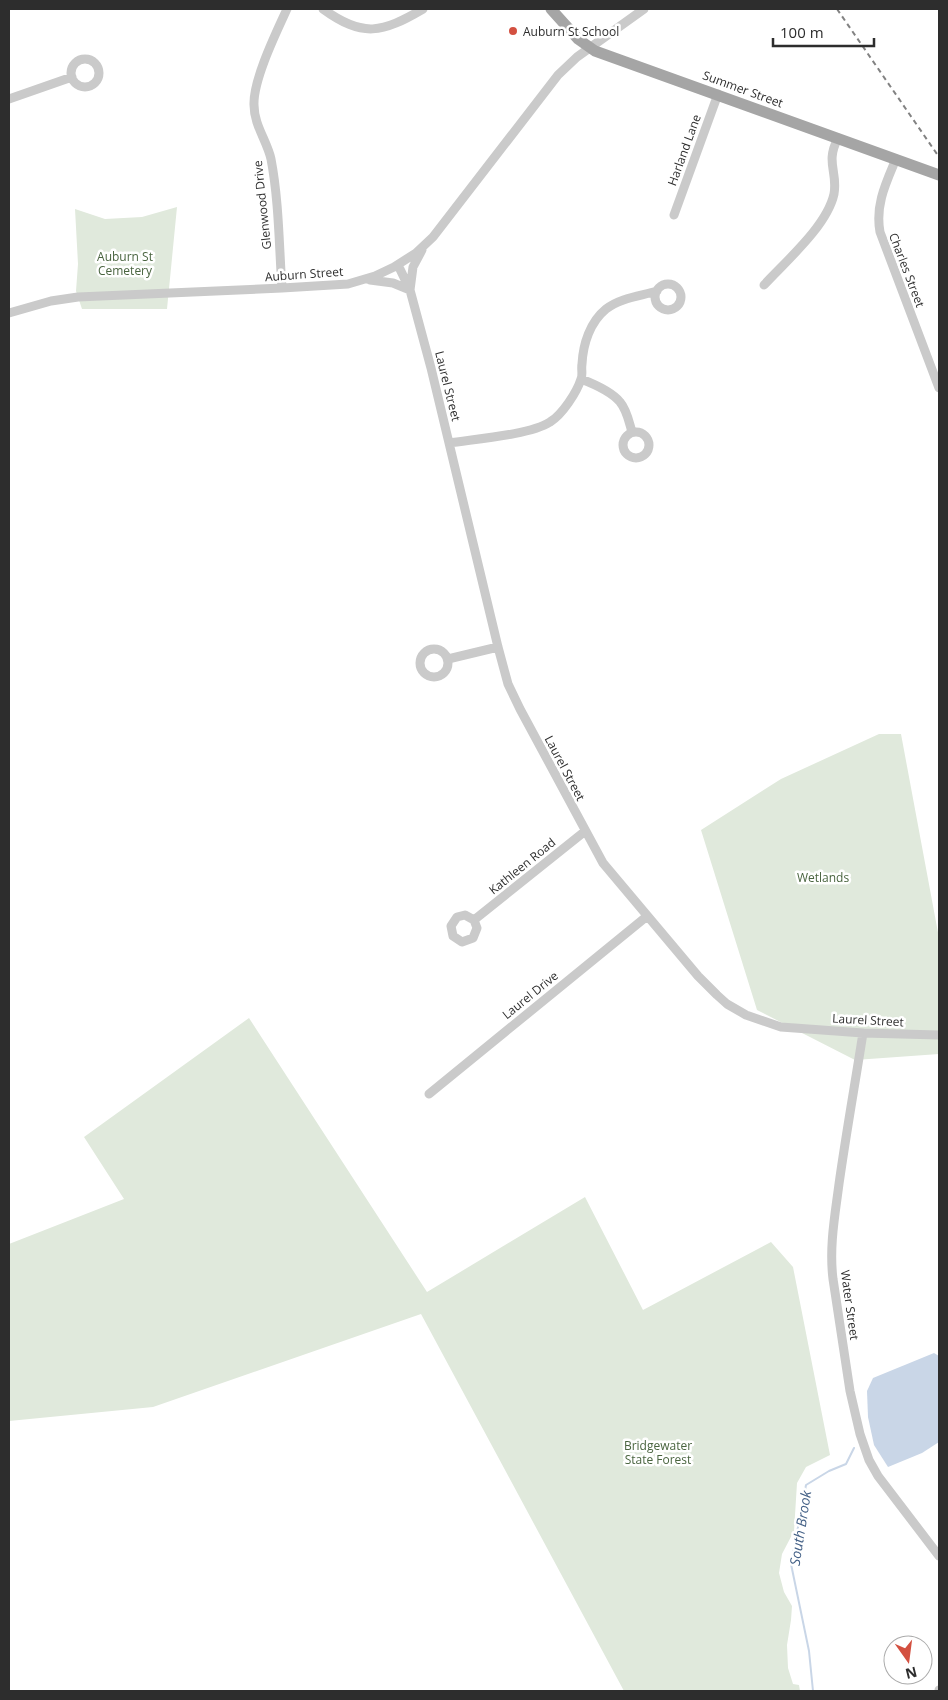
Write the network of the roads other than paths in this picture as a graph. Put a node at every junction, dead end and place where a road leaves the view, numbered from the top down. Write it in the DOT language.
graph roads {
  1 [pos="287,9"];
  2 [pos="323,9"];
  3 [pos="423,9"];
  4 [pos="551,9"];
  5 [pos="644,9"];
  6 [pos="590,48"];
  7 [pos="72,78"];
  8 [pos="718,94"];
  9 [pos="9,99"];
  10 [pos="838,138"];
  11 [pos="896,159"];
  12 [pos="939,175"];
  13 [pos="674,215"];
  14 [pos="424,246"];
  15 [pos="398,265"];
  16 [pos="357,281"];
  17 [pos="764,285"];
  18 [pos="282,288"];
  19 [pos="410,290"];
  20 [pos="657,291"];
  21 [pos="9,313"];
  22 [pos="582,378"];
  23 [pos="939,388"];
  24 [pos="632,432"];
  25 [pos="449,443"];
  26 [pos="498,647"];
  27 [pos="448,659"];
  28 [pos="584,832"];
  29 [pos="646,916"];
  30 [pos="474,920"];
  31 [pos="864,1033"];
  32 [pos="939,1035"];
  33 [pos="429,1094"];
  34 [pos="939,1556"];
  1 -- 18 [label="street, Glenwood Drive"];
  2 -- 3 [label="street"];
  4 -- 6 [label="main road, Summer Street"];
  5 -- 6 [label="street, Auburn Street"];
  6 -- 8 [label="main road, Summer Street"];
  6 -- 14 [label="street, Auburn Street"];
  7 -- 9 [label="street"];
  8 -- 10 [label="main road, Summer Street"];
  8 -- 13 [label="street, Harland Lane"];
  10 -- 11 [label="main road, Summer Street"];
  10 -- 17 [label="street"];
  11 -- 12 [label="main road, Summer Street"];
  11 -- 23 [label="street, Charles Street"];
  14 -- 15 [label="street, Auburn Street"];
  14 -- 19 [label="street, Laurel Street"];
  15 -- 16 [label="street, Auburn Street"];
  15 -- 19 [label="street, Laurel Street"];
  16 -- 18 [label="street, Auburn Street"];
  16 -- 19 [label="street"];
  18 -- 21 [label="street, Auburn Street"];
  19 -- 25 [label="street, Laurel Street"];
  20 -- 22 [label="street"];
  22 -- 24 [label="street"];
  22 -- 25 [label="street"];
  25 -- 26 [label="street, Laurel Street"];
  26 -- 27 [label="street"];
  26 -- 28 [label="street, Laurel Street"];
  28 -- 29 [label="street, Laurel Street"];
  28 -- 30 [label="street, Kathleen Road"];
  29 -- 31 [label="street, Laurel Street"];
  29 -- 33 [label="street, Laurel Drive"];
  31 -- 32 [label="street, Laurel Street"];
  31 -- 34 [label="street, Water Street"];
}
